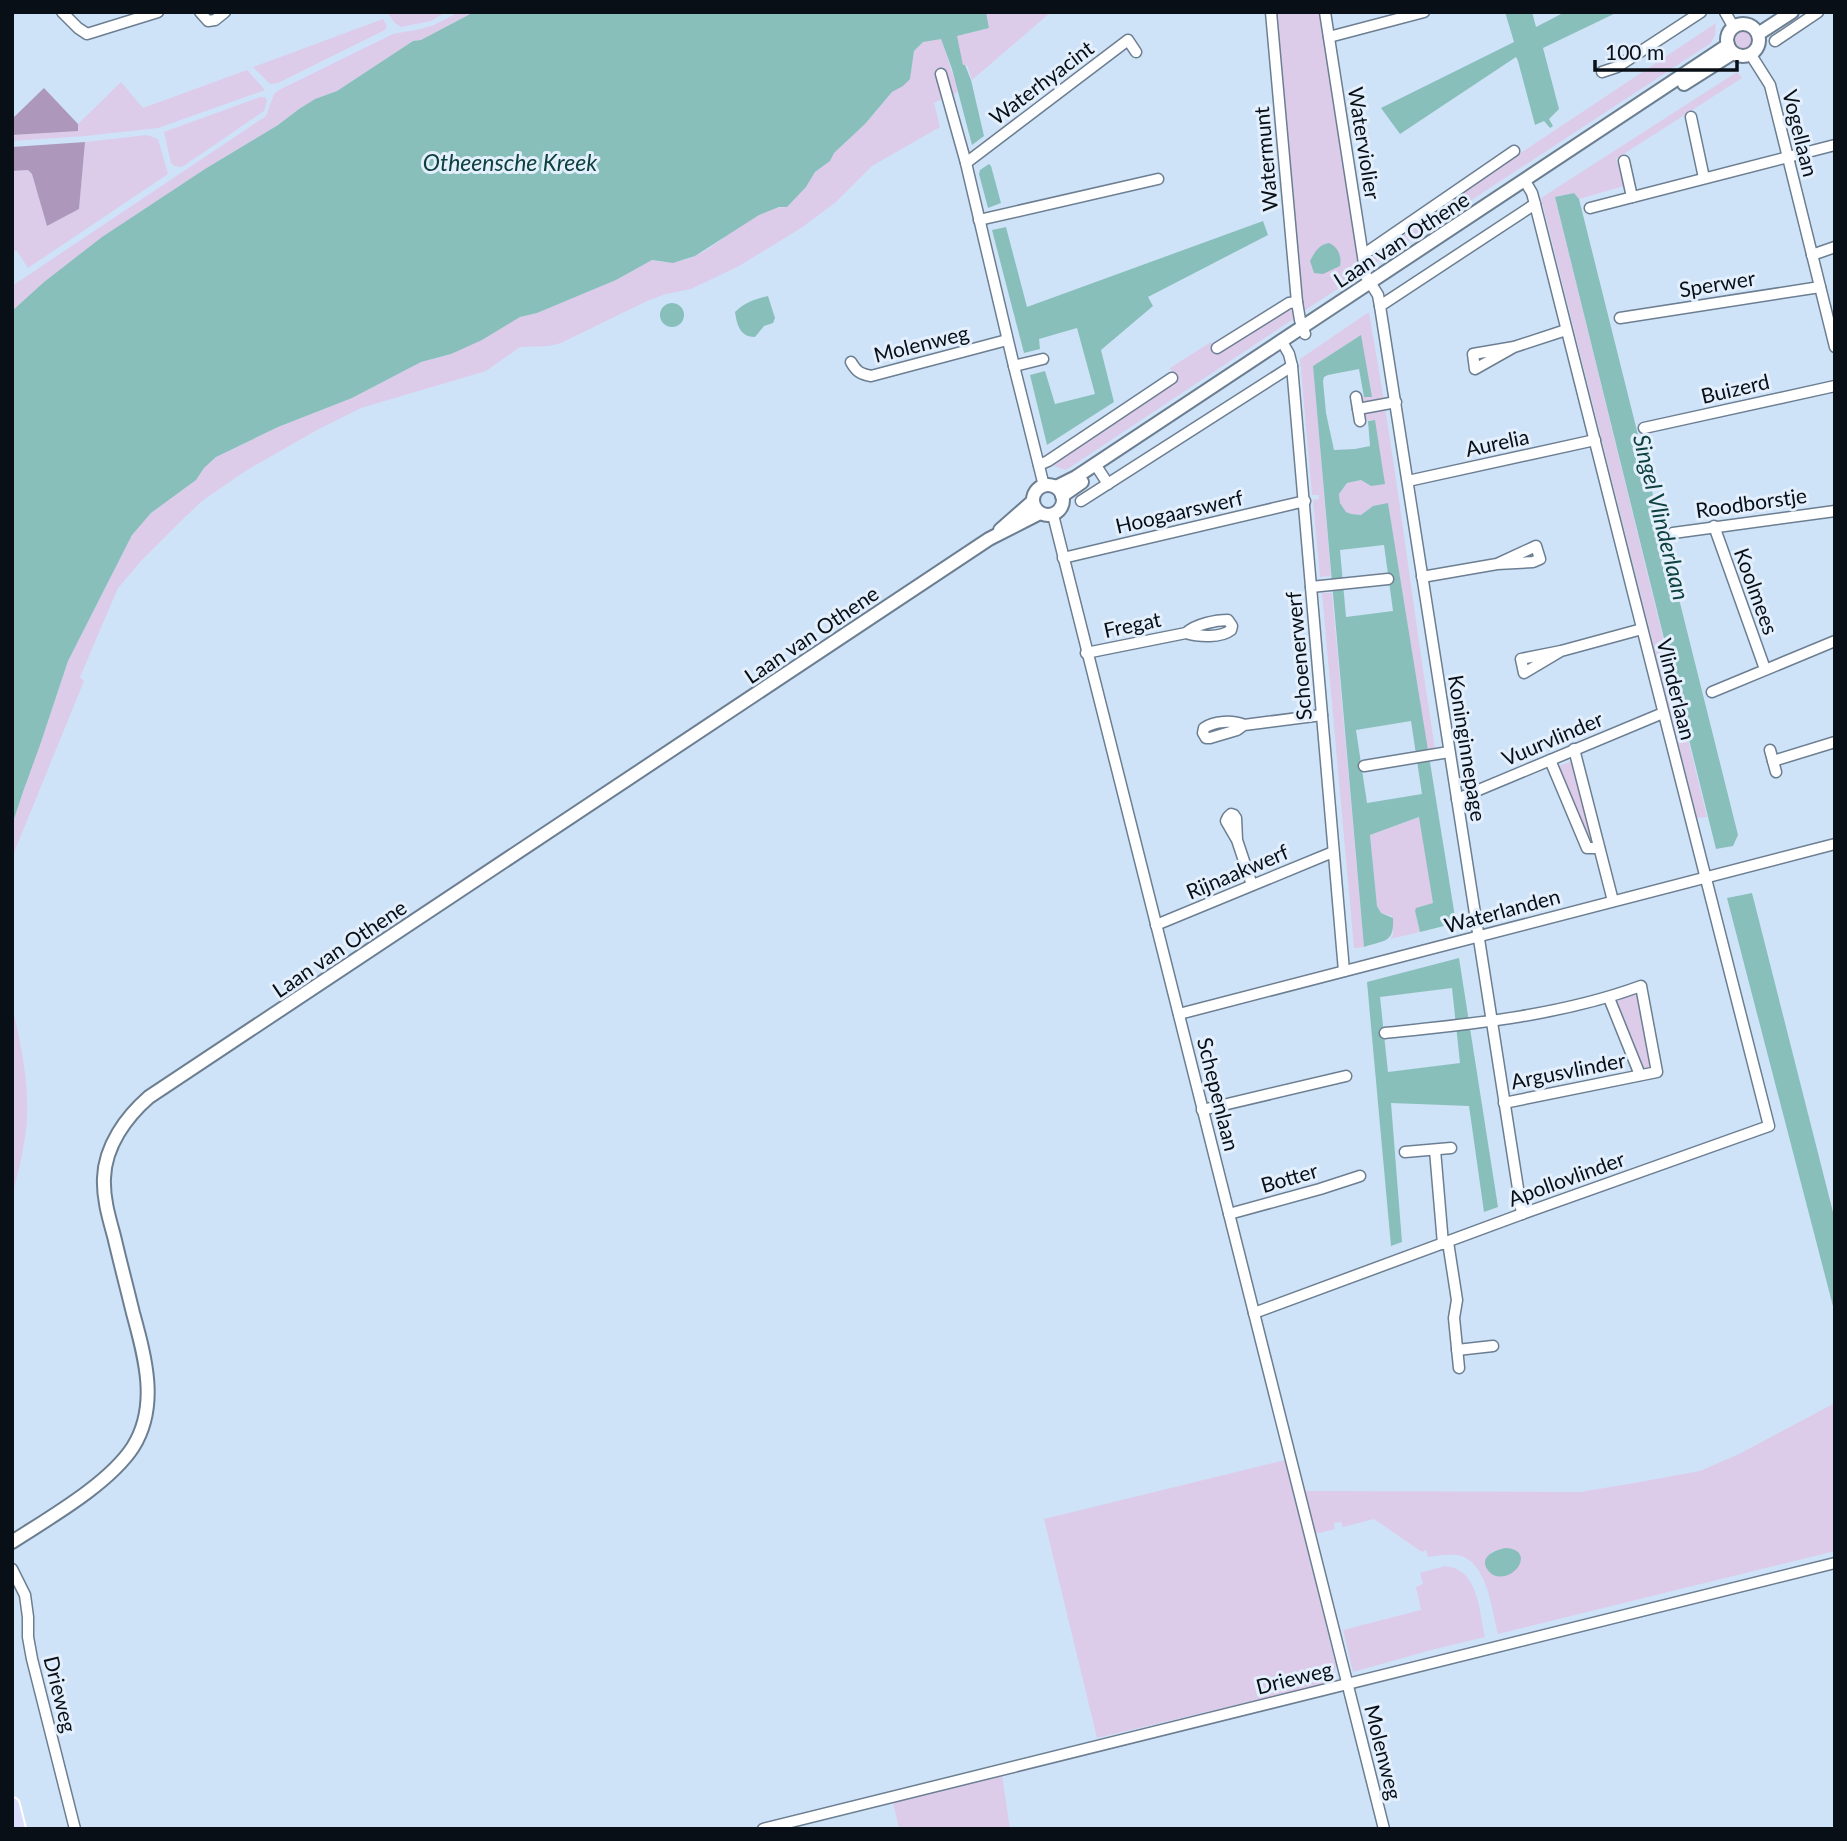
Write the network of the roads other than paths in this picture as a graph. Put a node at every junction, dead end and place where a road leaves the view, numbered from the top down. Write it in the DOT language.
graph roads {
  1 [pos="62,12"];
  2 [pos="158,12"];
  3 [pos="200,12"];
  4 [pos="225,12"];
  5 [pos="1271,12"];
  6 [pos="1325,12"];
  7 [pos="1424,12"];
  8 [pos="1701,12"];
  9 [pos="1725,12"];
  10 [pos="1778,12"];
  11 [pos="1792,12"];
  12 [pos="1818,12"];
  13 [pos="1734,28"];
  14 [pos="1756,31"];
  15 [pos="1329,37"];
  16 [pos="1774,41"];
  17 [pos="1731,49"];
  18 [pos="1136,52"];
  19 [pos="1751,55"];
  20 [pos="1602,72"];
  21 [pos="942,74"];
  22 [pos="1691,117"];
  23 [pos="1835,145"];
  24 [pos="1514,151"];
  25 [pos="1787,158"];
  26 [pos="1624,160"];
  27 [pos="966,163"];
  28 [pos="1158,178"];
  29 [pos="1704,178"];
  30 [pos="1526,184"];
  31 [pos="1632,197"];
  32 [pos="1535,204"];
  33 [pos="1590,208"];
  34 [pos="979,220"];
  35 [pos="1835,249"];
  36 [pos="1817,253"];
  37 [pos="1364,254"];
  38 [pos="1372,285"];
  39 [pos="1820,287"];
  40 [pos="1297,302"];
  41 [pos="1380,306"];
  42 [pos="1620,318"];
  43 [pos="1304,330"];
  44 [pos="1566,330"];
  45 [pos="1007,340"];
  46 [pos="1284,343"];
  47 [pos="1514,347"];
  48 [pos="1835,347"];
  49 [pos="1217,348"];
  50 [pos="1043,359"];
  51 [pos="850,362"];
  52 [pos="1014,366"];
  53 [pos="1292,366"];
  54 [pos="1172,378"];
  55 [pos="1835,386"];
  56 [pos="1356,397"];
  57 [pos="1396,402"];
  58 [pos="1357,409"];
  59 [pos="1360,421"];
  60 [pos="1644,428"];
  61 [pos="1595,440"];
  62 [pos="1039,466"];
  63 [pos="1097,468"];
  64 [pos="1408,481"];
  65 [pos="1108,484"];
  66 [pos="1054,490"];
  67 [pos="1033,501"];
  68 [pos="1081,501"];
  69 [pos="1305,501"];
  70 [pos="1835,511"];
  71 [pos="1046,514"];
  72 [pos="1714,526"];
  73 [pos="1673,533"];
  74 [pos="989,539"];
  75 [pos="1063,558"];
  76 [pos="1497,564"];
  77 [pos="1422,577"];
  78 [pos="1388,579"];
  79 [pos="1311,587"];
  80 [pos="1642,629"];
  81 [pos="1186,633"];
  82 [pos="1835,641"];
  83 [pos="1561,651"];
  84 [pos="1086,653"];
  85 [pos="1765,669"];
  86 [pos="1712,692"];
  87 [pos="1663,713"];
  88 [pos="1322,715"];
  89 [pos="1244,725"];
  90 [pos="1835,742"];
  91 [pos="1574,750"];
  92 [pos="1770,750"];
  93 [pos="1450,752"];
  94 [pos="1549,760"];
  95 [pos="1773,761"];
  96 [pos="1364,766"];
  97 [pos="1776,772"];
  98 [pos="1457,799"];
  99 [pos="1237,840"];
  100 [pos="1835,844"];
  101 [pos="1599,848"];
  102 [pos="1333,852"];
  103 [pos="1706,877"];
  104 [pos="1252,885"];
  105 [pos="1613,901"];
  106 [pos="1156,925"];
  107 [pos="1478,936"];
  108 [pos="1344,971"];
  109 [pos="1609,998"];
  110 [pos="1179,1014"];
  111 [pos="1492,1022"];
  112 [pos="1385,1033"];
  113 [pos="1640,1075"];
  114 [pos="1346,1076"];
  115 [pos="1504,1103"];
  116 [pos="1202,1110"];
  117 [pos="1769,1126"];
  118 [pos="1451,1148"];
  119 [pos="1435,1150"];
  120 [pos="1405,1152"];
  121 [pos="1360,1176"];
  122 [pos="1229,1214"];
  123 [pos="1522,1214"];
  124 [pos="1446,1243"];
  125 [pos="1254,1313"];
  126 [pos="1493,1346"];
  127 [pos="1457,1350"];
  128 [pos="1459,1368"];
  129 [pos="12,1542"];
  130 [pos="1835,1563"];
  131 [pos="12,1569"];
  132 [pos="1347,1684"];
  133 [pos="12,1805"];
  134 [pos="18,1829"];
  135 [pos="75,1829"];
  136 [pos="763,1829"];
  137 [pos="1384,1829"];
  1 -- 2 [label="street"];
  3 -- 4 [label="street"];
  5 -- 40 [label="street, Watermunt"];
  6 -- 15 [label="street, Waterviolier"];
  7 -- 15 [label="street"];
  8 -- 20 [label="street"];
  9 -- 13 [label="street"];
  10 -- 14 [label="street"];
  11 -- 14 [label="street"];
  12 -- 16 [label="street"];
  13 -- 14 [label="street"];
  13 -- 17 [label="street"];
  14 -- 19 [label="street"];
  15 -- 37 [label="street, Waterviolier"];
  17 -- 19 [label="street"];
  17 -- 30 [label="street, Laan van Othene"];
  18 -- 27 [label="street, Waterhyacint"];
  19 -- 25 [label="street, Vogellaan"];
  21 -- 27 [label="street"];
  22 -- 29 [label="street"];
  23 -- 25 [label="street"];
  24 -- 37 [label="street"];
  25 -- 29 [label="street"];
  25 -- 36 [label="street, Vogellaan"];
  26 -- 31 [label="street"];
  27 -- 34 [label="street"];
  28 -- 34 [label="street"];
  29 -- 31 [label="street"];
  30 -- 32 [label="street, Vlinderlaan"];
  30 -- 38 [label="street, Laan van Othene"];
  31 -- 33 [label="street"];
  32 -- 41 [label="street, Laan van Othene"];
  32 -- 44 [label="street, Vlinderlaan"];
  34 -- 45 [label="street"];
  35 -- 36 [label="street"];
  36 -- 39 [label="street, Vogellaan"];
  37 -- 38 [label="street, Waterviolier"];
  38 -- 41 [label="street, Koninginnepage"];
  38 -- 43 [label="street, Laan van Othene"];
  39 -- 42 [label="street, Sperwer"];
  39 -- 48 [label="street, Vogellaan"];
  40 -- 43 [label="street, Watermunt"];
  40 -- 49 [label="street"];
  41 -- 57 [label="street, Koninginnepage"];
  43 -- 46 [label="street, Laan van Othene"];
  44 -- 47 [label="street"];
  44 -- 61 [label="street, Vlinderlaan"];
  45 -- 51 [label="street, Molenweg"];
  45 -- 52 [label="street"];
  46 -- 53 [label="street, Schoenerwerf"];
  46 -- 63 [label="street, Laan van Othene"];
  50 -- 52 [label="street"];
  52 -- 62 [label="street"];
  53 -- 65 [label="street"];
  53 -- 69 [label="street, Schoenerwerf"];
  54 -- 62 [label="street"];
  55 -- 60 [label="street, Buizerd"];
  56 -- 58 [label="street"];
  57 -- 58 [label="street"];
  57 -- 64 [label="street, Koninginnepage"];
  58 -- 59 [label="street"];
  61 -- 64 [label="street, Aurelia"];
  61 -- 80 [label="street, Vlinderlaan"];
  62 -- 66 [label="street"];
  63 -- 65 [label="street"];
  63 -- 66 [label="street, Laan van Othene"];
  64 -- 77 [label="street, Koninginnepage"];
  65 -- 68 [label="street"];
  66 -- 67 [label="street"];
  66 -- 71 [label="street"];
  67 -- 71 [label="street"];
  67 -- 74 [label="street, Laan van Othene"];
  69 -- 75 [label="street, Hoogaarswerf"];
  69 -- 79 [label="street, Schoenerwerf"];
  70 -- 72 [label="street, Roodborstje"];
  71 -- 74 [label="street, Laan van Othene"];
  71 -- 75 [label="street, Schepenlaan"];
  72 -- 73 [label="street, Roodborstje"];
  72 -- 85 [label="street, Koolmees"];
  74 -- 129 [label="street, Laan van Othene"];
  75 -- 84 [label="street, Schepenlaan"];
  76 -- 77 [label="street"];
  77 -- 93 [label="street, Koninginnepage"];
  78 -- 79 [label="street"];
  79 -- 88 [label="street, Schoenerwerf"];
  80 -- 83 [label="street"];
  80 -- 87 [label="street, Vlinderlaan"];
  81 -- 84 [label="street, Fregat"];
  82 -- 85 [label="street"];
  84 -- 106 [label="street, Schepenlaan"];
  85 -- 86 [label="street"];
  87 -- 91 [label="street, Vuurvlinder"];
  87 -- 103 [label="street, Vlinderlaan"];
  88 -- 89 [label="street"];
  88 -- 102 [label="street, Schoenerwerf"];
  90 -- 95 [label="street"];
  91 -- 94 [label="street, Vuurvlinder"];
  91 -- 101 [label="street"];
  92 -- 95 [label="street"];
  93 -- 96 [label="street"];
  93 -- 98 [label="street, Koninginnepage"];
  94 -- 98 [label="street, Vuurvlinder"];
  94 -- 101 [label="street"];
  95 -- 97 [label="street"];
  98 -- 107 [label="street, Koninginnepage"];
  99 -- 104 [label="street"];
  100 -- 103 [label="street, Waterlanden"];
  101 -- 105 [label="street"];
  102 -- 104 [label="street, Rijnaakwerf"];
  102 -- 108 [label="street, Schoenerwerf"];
  103 -- 105 [label="street, Waterlanden"];
  103 -- 117 [label="street, Vlinderlaan"];
  104 -- 106 [label="street, Rijnaakwerf"];
  105 -- 107 [label="street, Waterlanden"];
  106 -- 110 [label="street, Schepenlaan"];
  107 -- 108 [label="street, Waterlanden"];
  107 -- 111 [label="street, Koninginnepage"];
  108 -- 110 [label="street, Waterlanden"];
  109 -- 111 [label="street, Argusvlinder"];
  109 -- 113 [label="street, Argusvlinder"];
  109 -- 113 [label="street, Argusvlinder"];
  110 -- 116 [label="street, Schepenlaan"];
  111 -- 112 [label="street, Argusvlinder"];
  111 -- 115 [label="street, Koninginnepage"];
  113 -- 115 [label="street, Argusvlinder"];
  114 -- 116 [label="street"];
  115 -- 123 [label="street, Koninginnepage"];
  116 -- 122 [label="street, Schepenlaan"];
  117 -- 123 [label="street, Apollovlinder"];
  118 -- 119 [label="street"];
  119 -- 120 [label="street"];
  119 -- 124 [label="street"];
  121 -- 122 [label="street, Botter"];
  122 -- 125 [label="street, Schepenlaan"];
  123 -- 124 [label="street, Apollovlinder"];
  124 -- 125 [label="street, Apollovlinder"];
  124 -- 127 [label="street"];
  125 -- 132 [label="street, Schepenlaan"];
  126 -- 127 [label="street"];
  127 -- 128 [label="street"];
  130 -- 132 [label="street, Drieweg"];
  131 -- 135 [label="street, Drieweg"];
  132 -- 136 [label="street, Drieweg"];
  132 -- 137 [label="street, Molenweg"];
  133 -- 134 [label="main road"];
}
